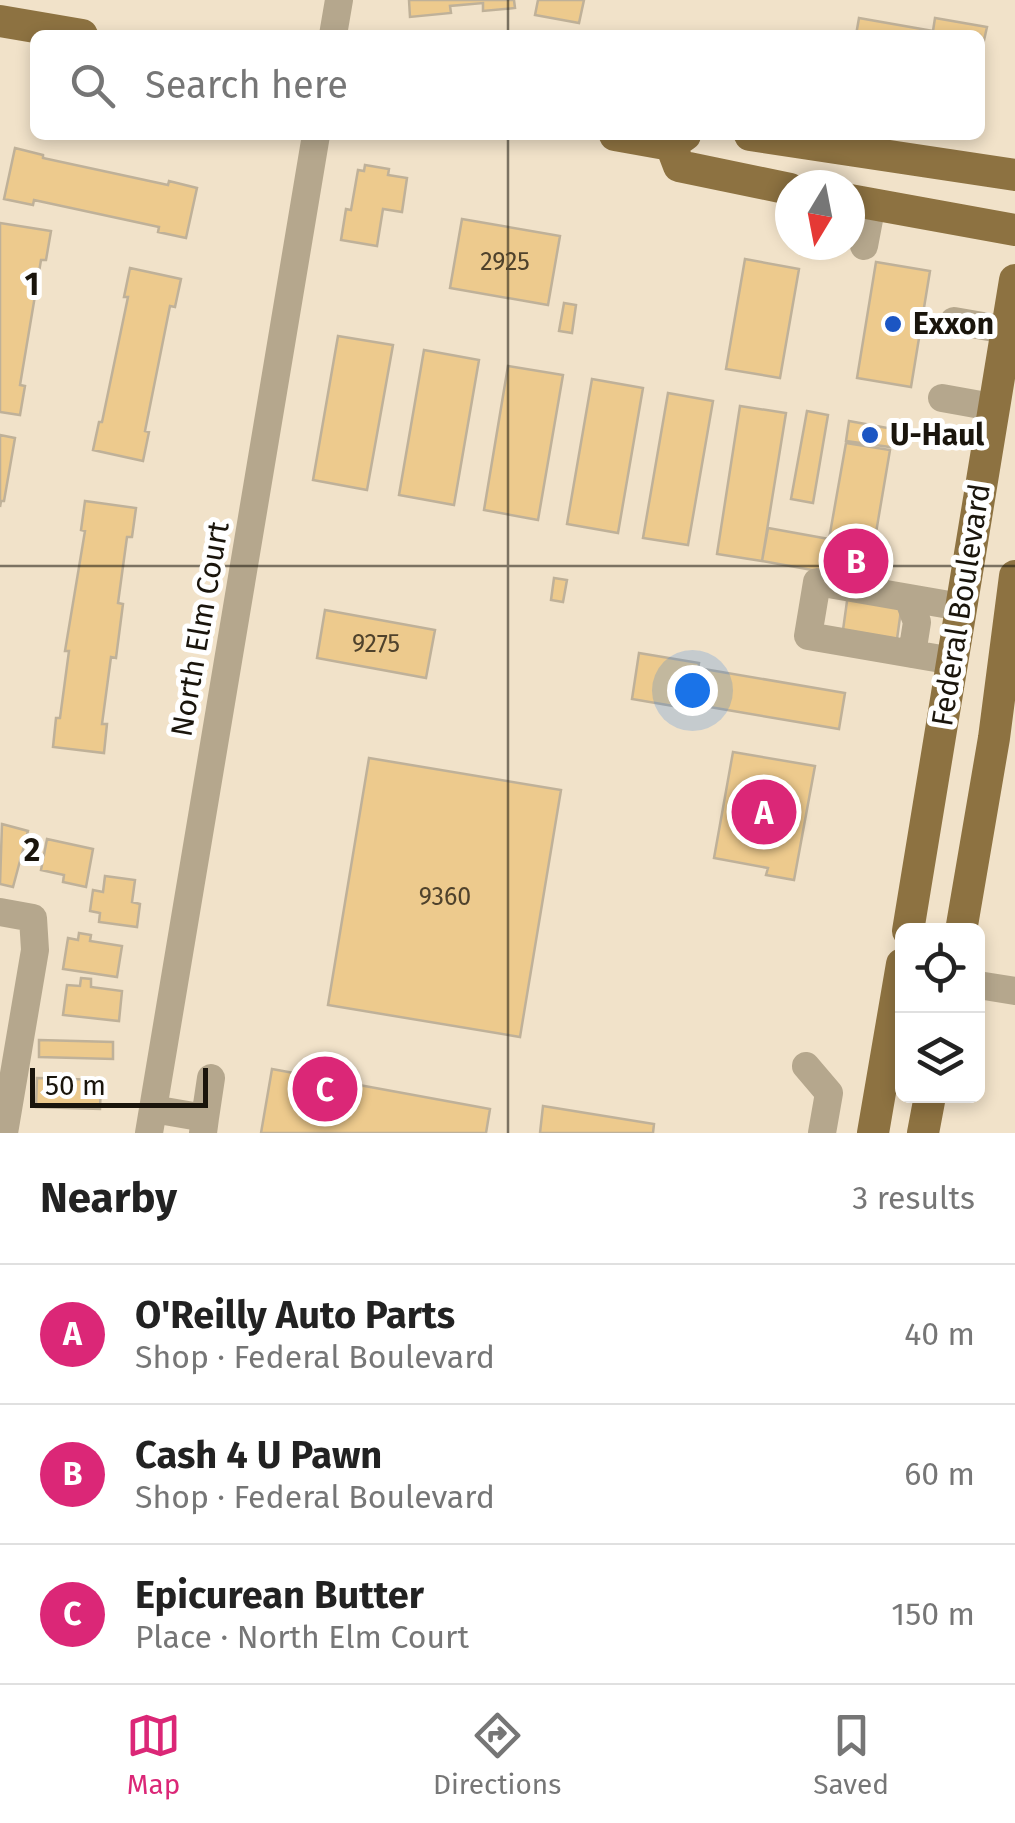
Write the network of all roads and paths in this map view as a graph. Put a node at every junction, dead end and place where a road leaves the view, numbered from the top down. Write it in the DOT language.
graph roads {
  1 [pos="339,0"];
  2 [pos="0,21"];
  3 [pos="53,30"];
  4 [pos="334,30"];
  5 [pos="315,140"];
  6 [pos="678,140"];
  7 [pos="783,140"];
  8 [pos="1015,175"];
  9 [pos="775,186"];
  10 [pos="865,203"];
  11 [pos="1015,230"];
  12 [pos="1015,280"];
  13 [pos="954,321"];
  14 [pos="1006,330"];
  15 [pos="942,398"];
  16 [pos="992,407"];
  17 [pos="1015,576"];
  18 [pos="908,598"];
  19 [pos="961,607"];
  20 [pos="912,654"];
  21 [pos="953,661"];
  22 [pos="1005,740"];
  23 [pos="0,912"];
  24 [pos="909,923"];
  25 [pos="963,923"];
  26 [pos="985,985"];
  27 [pos="1015,991"];
  28 [pos="895,1005"];
  29 [pos="806,1066"];
  30 [pos="211,1078"];
  31 [pos="929,1103"];
  32 [pos="151,1121"];
  33 [pos="204,1126"];
  34 [pos="3,1129"];
  35 [pos="822,1133"];
  36 [pos="873,1133"];
  37 [pos="923,1133"];
  1 -- 4 [label="street"];
  2 -- 3 [label="main road"];
  5 -- 32 [label="street, North Elm Court"];
  6 -- 9 [label="main road"];
  7 -- 8 [label="main road"];
  10 -- 11 [label="main road"];
  12 -- 14 [label="main road, Federal Boulevard"];
  13 -- 14 [label="street"];
  14 -- 16 [label="main road, Federal Boulevard"];
  15 -- 16 [label="street"];
  16 -- 19 [label="main road, Federal Boulevard"];
  17 -- 22 [label="main road, Federal Boulevard"];
  18 -- 19 [label="street"];
  18 -- 20 [label="street"];
  18 -- 20 [label="street"];
  19 -- 21 [label="main road, Federal Boulevard"];
  20 -- 21 [label="street"];
  21 -- 24 [label="main road, Federal Boulevard"];
  22 -- 25 [label="main road, Federal Boulevard"];
  23 -- 34 [label="street"];
  26 -- 27 [label="street"];
  28 -- 36 [label="main road"];
  29 -- 35 [label="street"];
  30 -- 33 [label="street"];
  31 -- 37 [label="main road"];
  32 -- 33 [label="street"];
}
